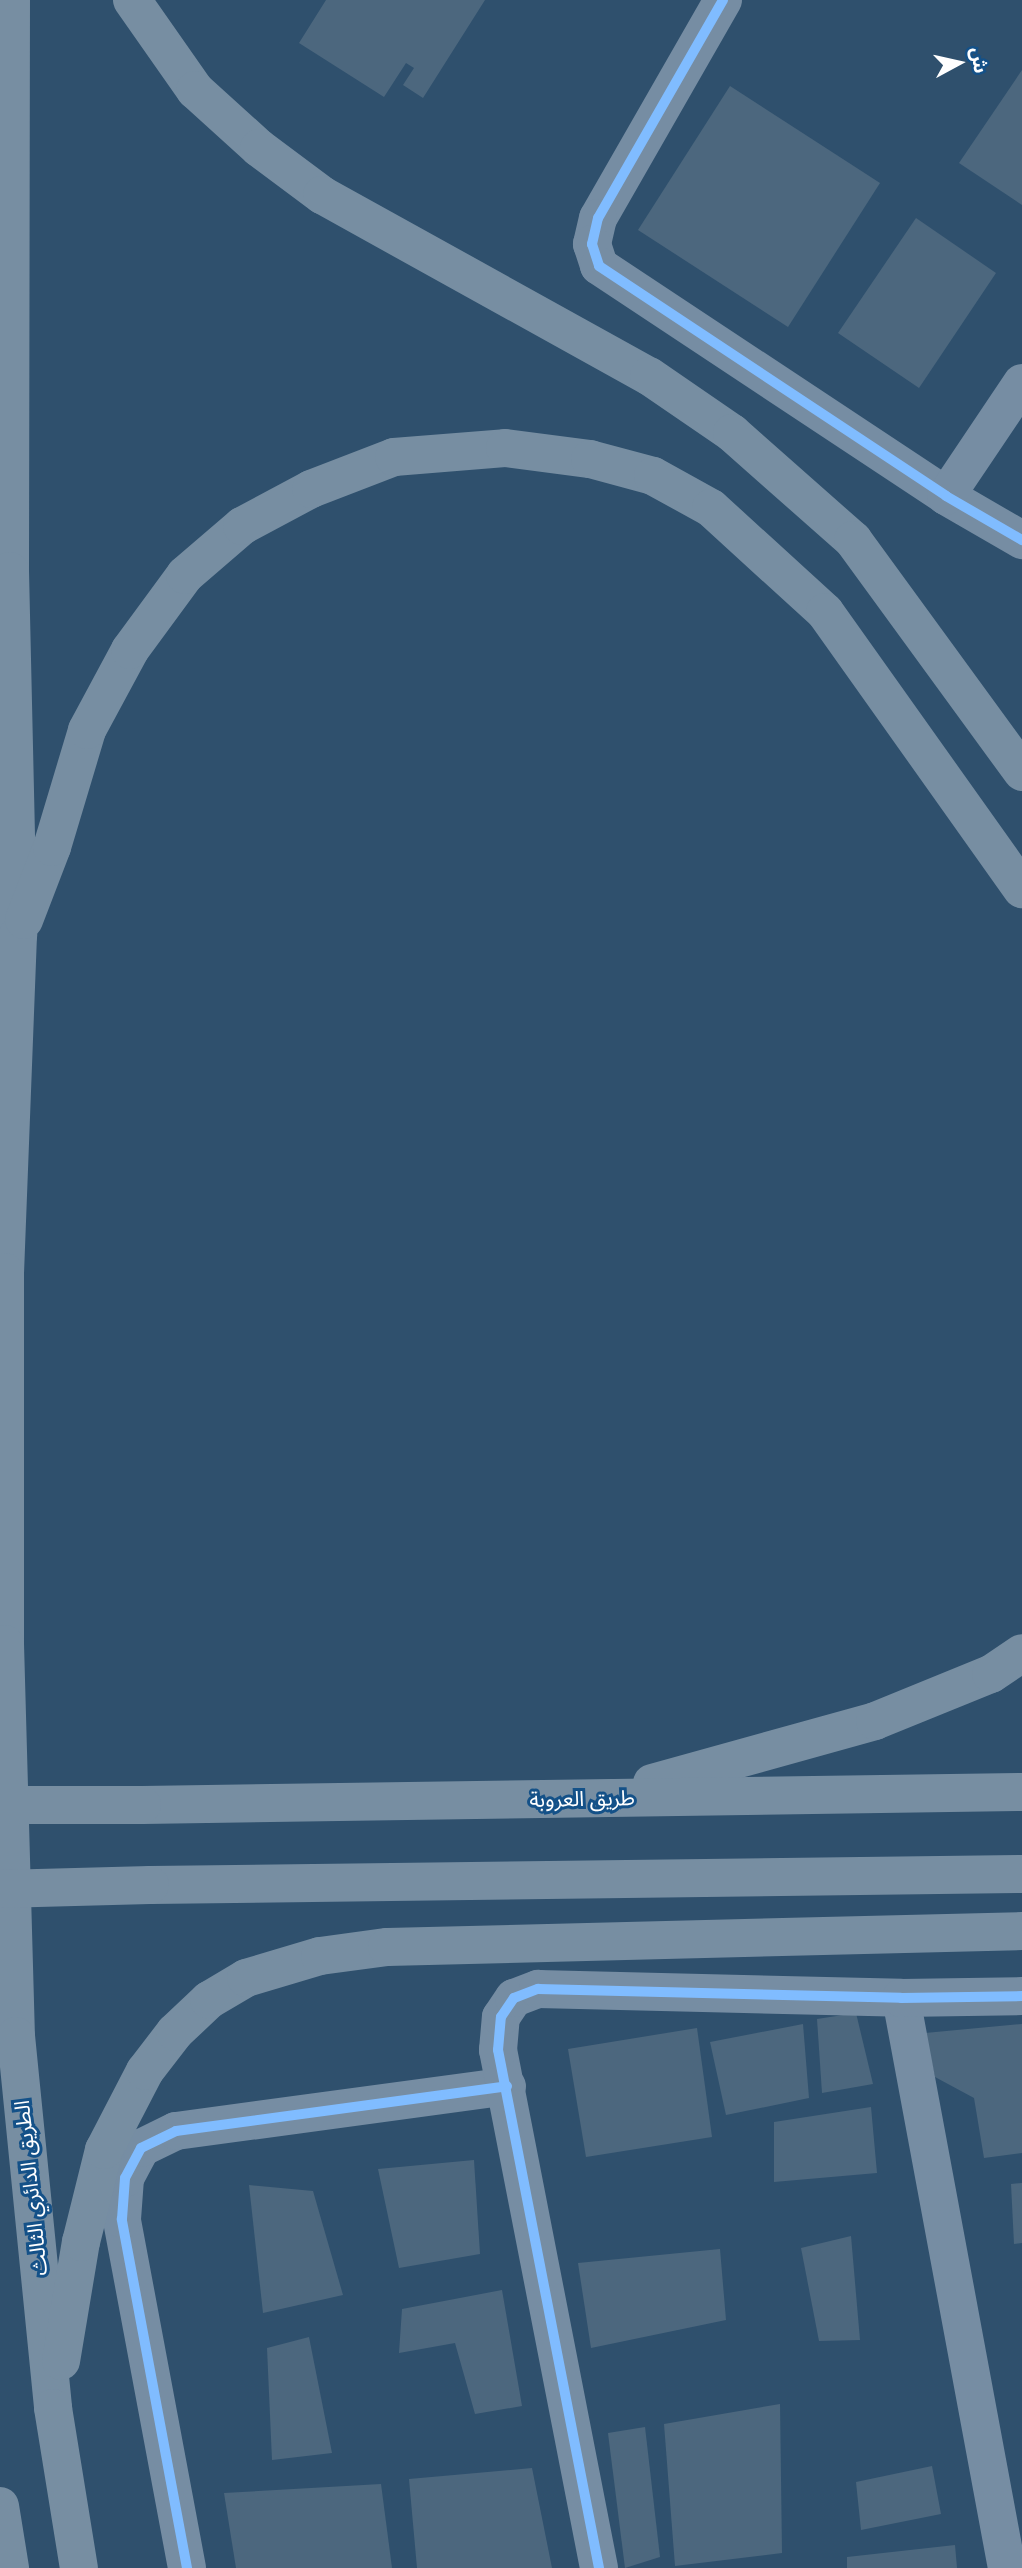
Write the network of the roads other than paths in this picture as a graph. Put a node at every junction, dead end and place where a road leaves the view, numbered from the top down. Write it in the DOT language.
graph roads {
  1 [pos="11,0"];
  2 [pos="132,0"];
  3 [pos="723,0"];
  4 [pos="1022,383"];
  5 [pos="946,496"];
  6 [pos="1022,540"];
  7 [pos="1022,772"];
  8 [pos="1022,888"];
  9 [pos="18,935"];
  10 [pos="1022,1653"];
  11 [pos="1022,1792"];
  12 [pos="600,1798"];
  13 [pos="0,1805"];
  14 [pos="1022,1874"];
  15 [pos="0,1889"];
  16 [pos="1022,1931"];
  17 [pos="1022,1996"];
  18 [pos="901,1998"];
  19 [pos="507,2086"];
  20 [pos="53,2408"];
  21 [pos="0,2506"];
  22 [pos="0,2557"];
  23 [pos="5,2568"];
  24 [pos="10,2568"];
  25 [pos="79,2568"];
  26 [pos="187,2568"];
  27 [pos="599,2568"];
  28 [pos="1007,2568"];
  1 -- 9 [label="highway, الطريق الدائري الثالث"];
  2 -- 7 [label="highway"];
  3 -- 5 [label="street"];
  4 -- 5 [label="street"];
  5 -- 6 [label="street"];
  8 -- 9 [label="highway"];
  9 -- 20 [label="highway, الطريق الدائري الثالث"];
  10 -- 12 [label="highway"];
  11 -- 12 [label="highway, طريق العروبة"];
  12 -- 13 [label="highway, طريق العروبة, bridge"];
  14 -- 15 [label="highway, bridge"];
  16 -- 20 [label="highway"];
  17 -- 18 [label="street"];
  18 -- 19 [label="street"];
  18 -- 28 [label="street"];
  19 -- 26 [label="street"];
  19 -- 27 [label="street"];
  20 -- 25 [label="highway, الطريق الدائري الثالث"];
  21 -- 24 [label="highway"];
  22 -- 23 [label="highway"];
}
